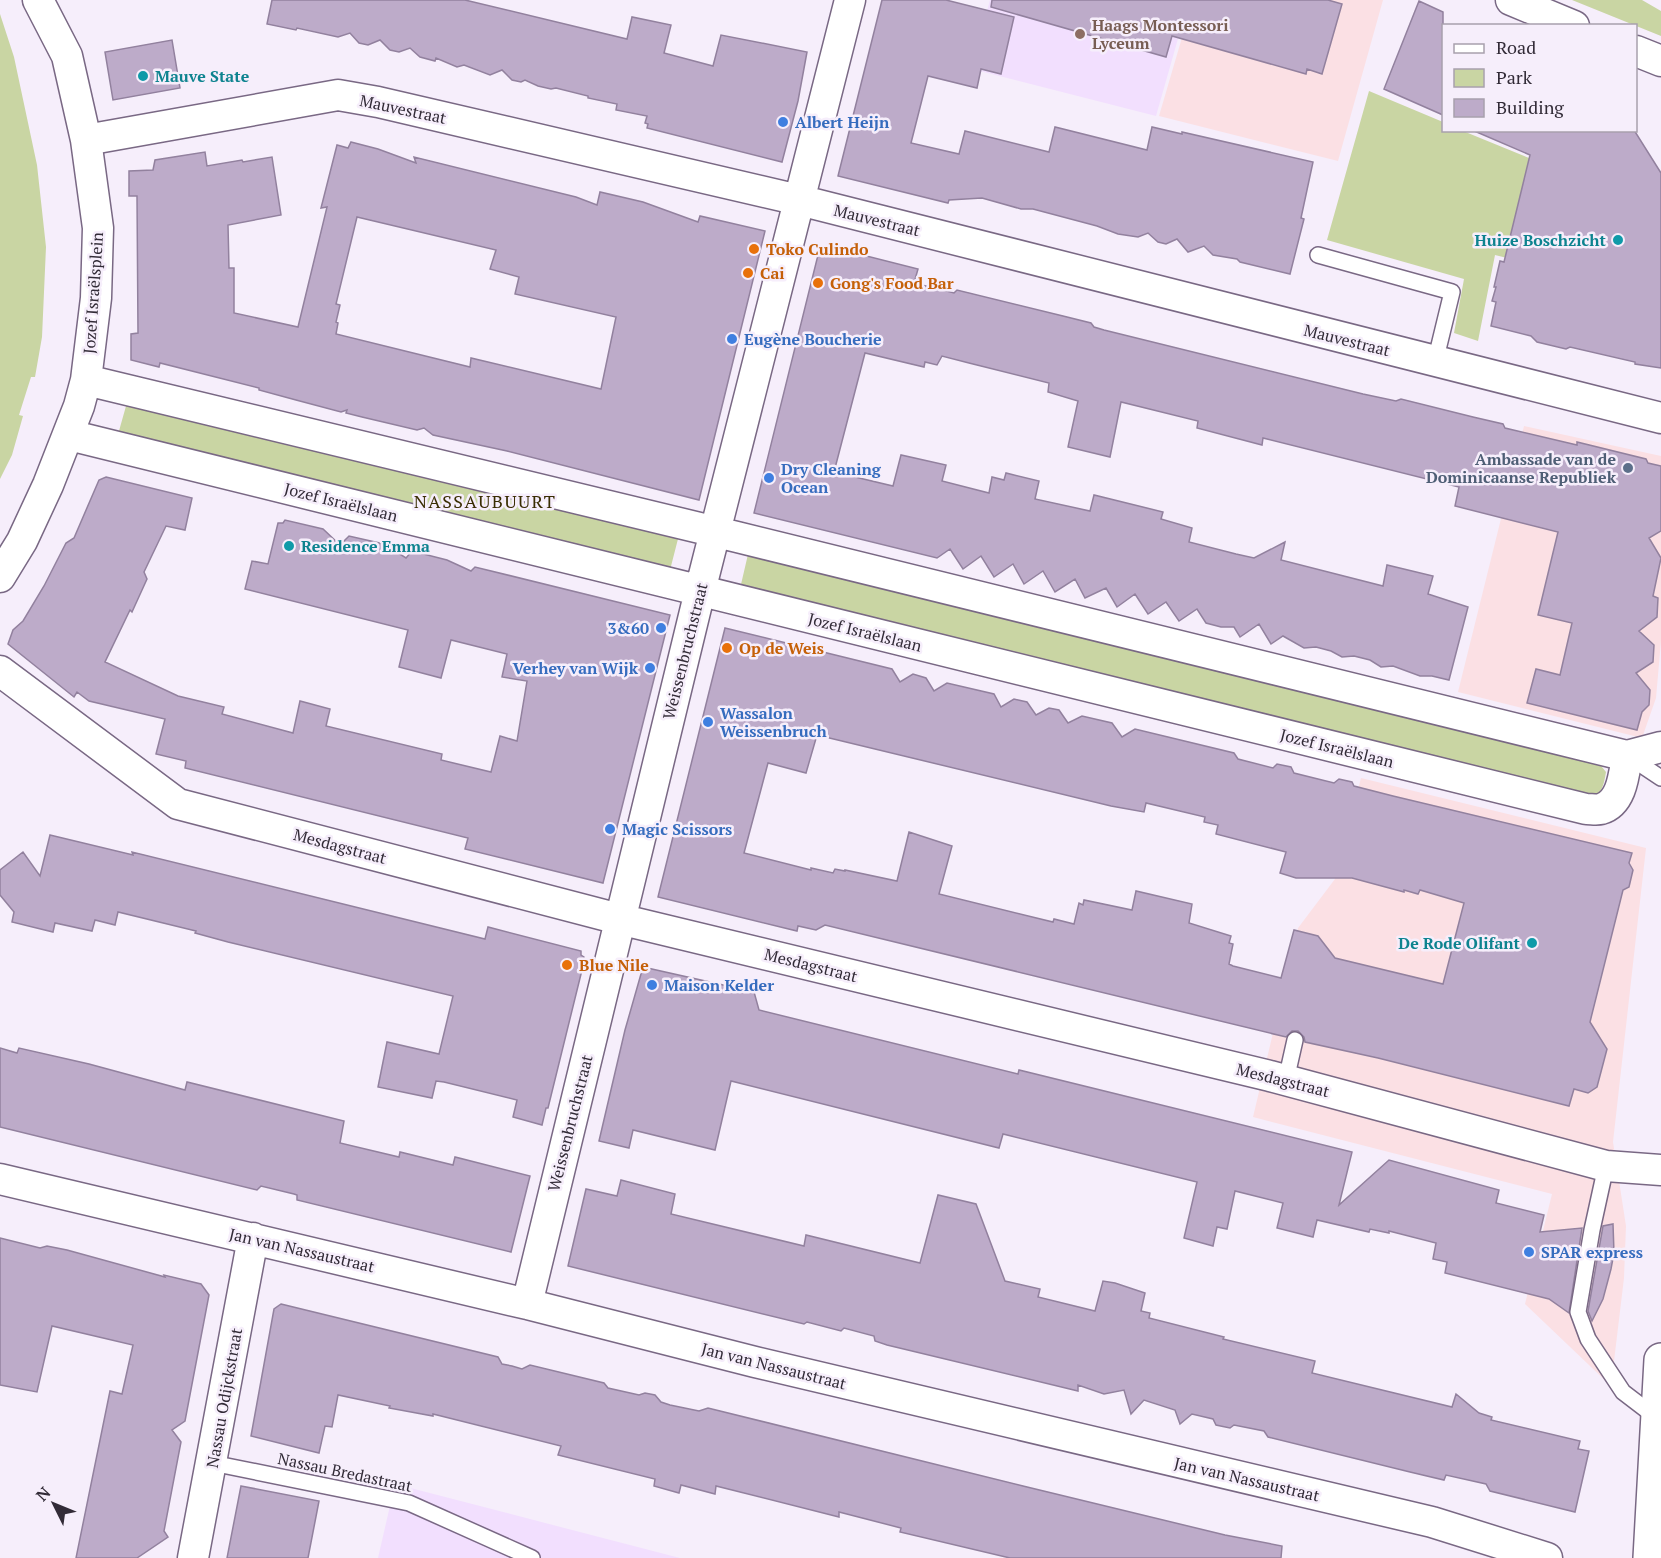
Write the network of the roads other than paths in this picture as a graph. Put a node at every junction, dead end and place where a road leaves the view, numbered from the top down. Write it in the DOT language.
graph roads {
  1 [pos="38,0"];
  2 [pos="850,0"];
  3 [pos="1511,0"];
  4 [pos="1569,24"];
  5 [pos="1637,52"];
  6 [pos="1661,61"];
  7 [pos="86,140"];
  8 [pos="799,200"];
  9 [pos="1318,255"];
  10 [pos="1435,362"];
  11 [pos="86,381"];
  12 [pos="1661,418"];
  13 [pos="69,435"];
  14 [pos="715,533"];
  15 [pos="0,577"];
  16 [pos="700,591"];
  17 [pos="0,671"];
  18 [pos="1661,747"];
  19 [pos="1627,756"];
  20 [pos="1661,778"];
  21 [pos="619,919"];
  22 [pos="1295,1040"];
  23 [pos="1278,1078"];
  24 [pos="1606,1166"];
  25 [pos="1661,1170"];
  26 [pos="0,1179"];
  27 [pos="253,1238"];
  28 [pos="527,1304"];
  29 [pos="1661,1360"];
  30 [pos="1657,1418"];
  31 [pos="212,1463"];
  32 [pos="193,1558"];
  33 [pos="532,1558"];
  34 [pos="1547,1558"];
  35 [pos="1650,1558"];
  1 -- 7 [label="street, Jozef Israëlsplein"];
  2 -- 8 [label="street, Weissenbruchstraat"];
  3 -- 4 [label="street"];
  5 -- 6 [label="street"];
  7 -- 8 [label="street, Mauvestraat"];
  7 -- 11 [label="street, Jozef Israëlsplein"];
  8 -- 10 [label="street, Mauvestraat"];
  8 -- 14 [label="street, Weissenbruchstraat"];
  9 -- 10 [label="lane"];
  10 -- 12 [label="street, Mauvestraat"];
  11 -- 13 [label="street, Jozef Israëlsplein"];
  11 -- 14 [label="street"];
  13 -- 15 [label="street, Jozef Israëlsplein"];
  13 -- 16 [label="street, Jozef Israëlslaan"];
  14 -- 16 [label="street, Weissenbruchstraat"];
  14 -- 19 [label="street"];
  16 -- 19 [label="street, Jozef Israëlslaan"];
  16 -- 21 [label="street, Weissenbruchstraat"];
  17 -- 21 [label="street, Mesdagstraat"];
  18 -- 19 [label="street"];
  19 -- 20 [label="lane"];
  21 -- 23 [label="street, Mesdagstraat"];
  21 -- 28 [label="street, Weissenbruchstraat"];
  22 -- 23 [label="lane"];
  23 -- 24 [label="street, Mesdagstraat"];
  24 -- 25 [label="street, Mesdagstraat"];
  24 -- 30 [label="lane"];
  26 -- 27 [label="street, Jan van Nassaustraat"];
  27 -- 28 [label="street, Jan van Nassaustraat"];
  27 -- 31 [label="street, Nassau Odijckstraat"];
  28 -- 34 [label="street, Jan van Nassaustraat"];
  29 -- 30 [label="main road"];
  30 -- 35 [label="main road"];
  31 -- 32 [label="street, Nassau Odijckstraat"];
  31 -- 33 [label="lane, Nassau Bredastraat"];
}
